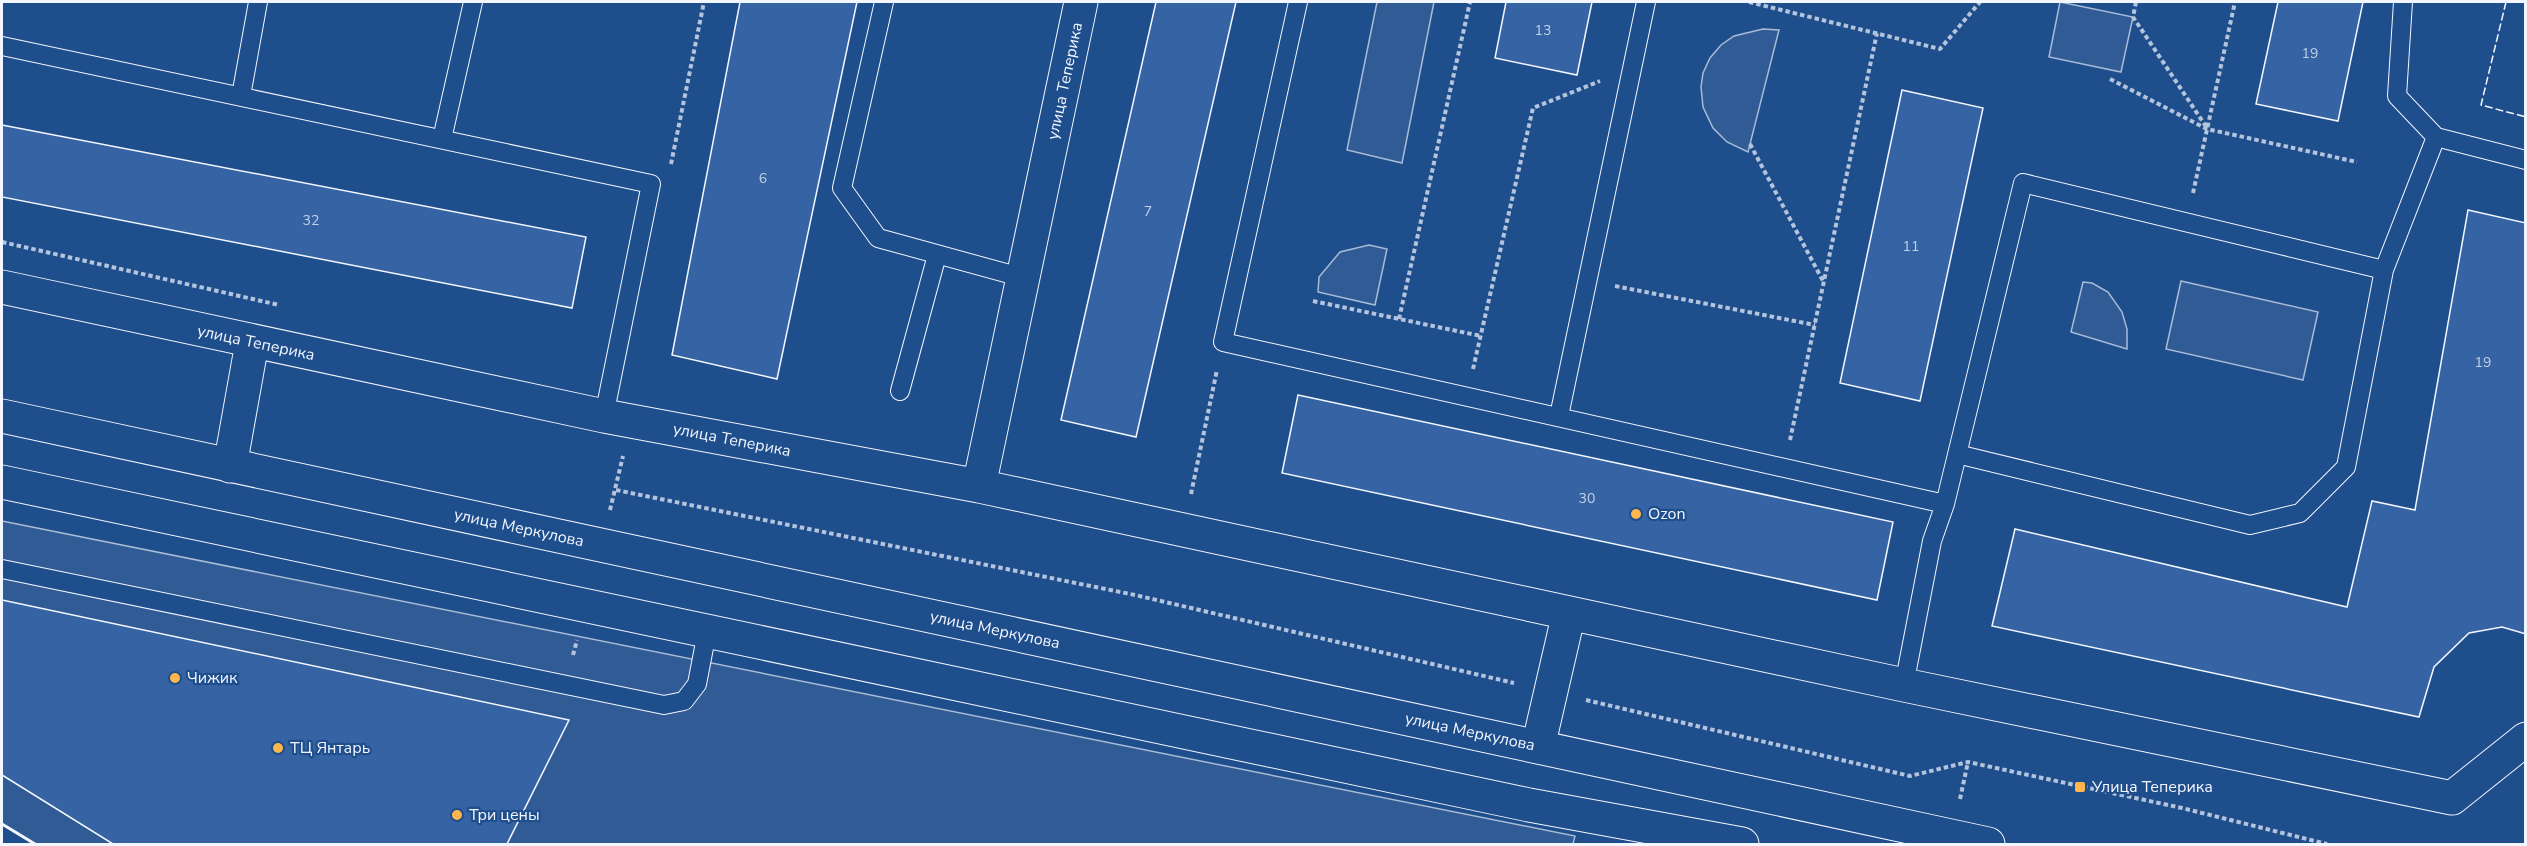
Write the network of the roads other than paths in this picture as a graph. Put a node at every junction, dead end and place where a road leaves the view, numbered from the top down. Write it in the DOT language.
graph roads {
  1 [pos="258,2"];
  2 [pos="472,2"];
  3 [pos="884,2"];
  4 [pos="1081,2"];
  5 [pos="1298,2"];
  6 [pos="1646,2"];
  7 [pos="2403,2"];
  8 [pos="2,46"];
  9 [pos="241,96"];
  10 [pos="2436,137"];
  11 [pos="442,139"];
  12 [pos="2526,160"];
  13 [pos="937,255"];
  14 [pos="2384,270"];
  15 [pos="1024,278"];
  16 [pos="2,287"];
  17 [pos="252,343"];
  18 [pos="900,391"];
  19 [pos="2,416"];
  20 [pos="604,416"];
  21 [pos="1559,416"];
  22 [pos="1957,454"];
  23 [pos="230,466"];
  24 [pos="2,482"];
  25 [pos="979,486"];
  26 [pos="1945,504"];
  27 [pos="2,569"];
  28 [pos="1569,613"];
  29 [pos="707,632"];
  30 [pos="1904,685"];
  31 [pos="2526,740"];
  32 [pos="1538,747"];
  33 [pos="1701,840"];
  34 [pos="1742,844"];
  35 [pos="1988,844"];
  1 -- 9 [label="lane"];
  2 -- 11 [label="lane"];
  3 -- 13 [label="lane"];
  4 -- 15 [label="street, улица Теперика"];
  5 -- 21 [label="lane"];
  6 -- 21 [label="lane"];
  7 -- 10 [label="lane"];
  8 -- 9 [label="lane"];
  9 -- 11 [label="lane"];
  10 -- 12 [label="lane"];
  10 -- 14 [label="lane"];
  11 -- 20 [label="lane"];
  13 -- 15 [label="lane"];
  13 -- 18 [label="lane"];
  14 -- 22 [label="lane"];
  14 -- 22 [label="lane"];
  15 -- 25 [label="street, улица Теперика"];
  16 -- 17 [label="street, улица Теперика"];
  17 -- 20 [label="street, улица Теперика"];
  17 -- 23 [label="street"];
  19 -- 23 [label="street, улица Меркулова"];
  20 -- 25 [label="street, улица Теперика"];
  21 -- 26 [label="lane"];
  22 -- 26 [label="lane"];
  23 -- 32 [label="street, улица Меркулова"];
  24 -- 29 [label="street"];
  25 -- 28 [label="street"];
  26 -- 30 [label="lane"];
  27 -- 29 [label="lane"];
  28 -- 30 [label="street"];
  28 -- 32 [label="street"];
  29 -- 33 [label="street"];
  30 -- 31 [label="street"];
  32 -- 35 [label="street, улица Меркулова"];
  33 -- 34 [label="street"];
}
